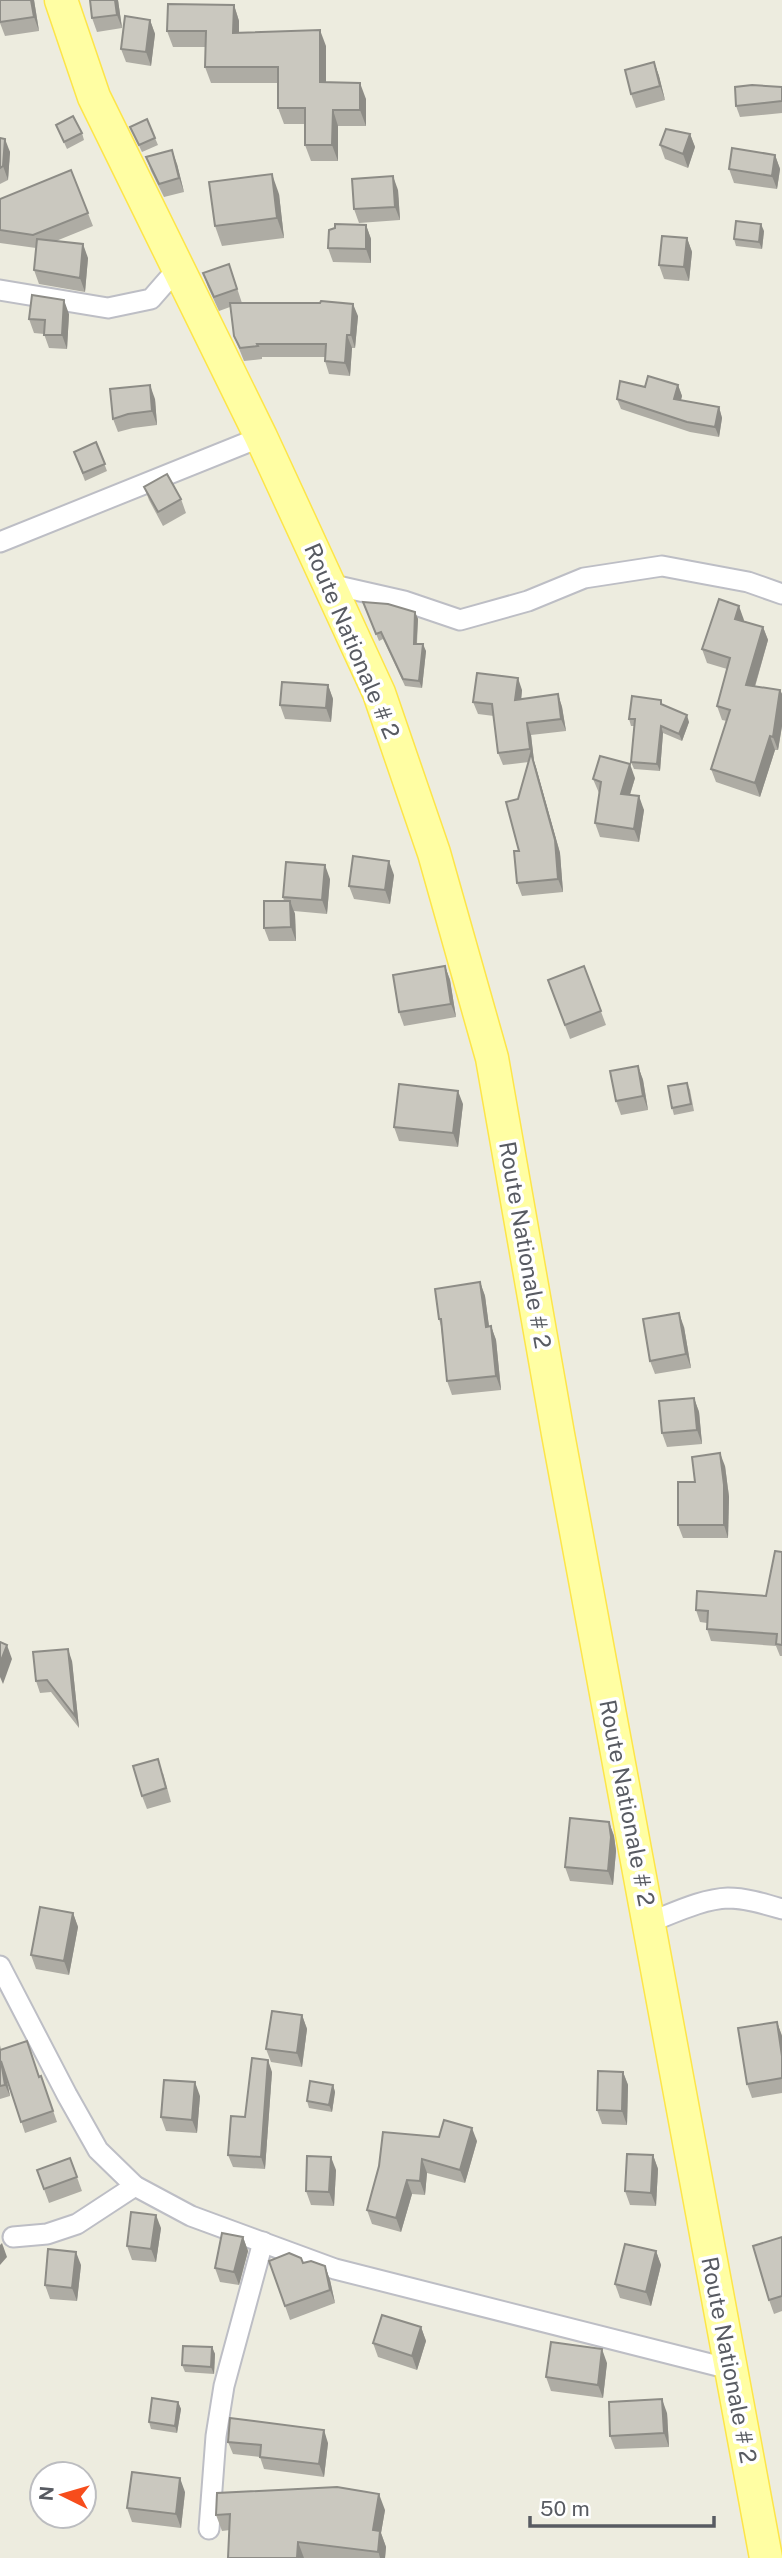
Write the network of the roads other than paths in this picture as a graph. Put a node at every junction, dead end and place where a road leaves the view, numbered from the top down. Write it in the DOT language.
graph roads {
  1 [pos="61,0"];
  2 [pos="178,268"];
  3 [pos="0,290"];
  4 [pos="261,437"];
  5 [pos="0,542"];
  6 [pos="329,584"];
  7 [pos="782,594"];
  8 [pos="782,1909"];
  9 [pos="650,1922"];
  10 [pos="0,1966"];
  11 [pos="135,2186"];
  12 [pos="13,2237"];
  13 [pos="263,2242"];
  14 [pos="730,2369"];
  15 [pos="209,2529"];
  16 [pos="766,2558"];
  1 -- 2 [label="main road, Route Nationale # 2"];
  2 -- 3 [label="street"];
  2 -- 4 [label="main road, Route Nationale # 2"];
  4 -- 5 [label="street"];
  4 -- 6 [label="main road, Route Nationale # 2"];
  6 -- 7 [label="street"];
  6 -- 9 [label="main road, Route Nationale # 2"];
  8 -- 9 [label="street"];
  9 -- 14 [label="main road, Route Nationale # 2"];
  10 -- 11 [label="street"];
  11 -- 12 [label="street"];
  11 -- 13 [label="street"];
  13 -- 14 [label="street"];
  13 -- 15 [label="street"];
  14 -- 16 [label="main road, Route Nationale # 2"];
}
